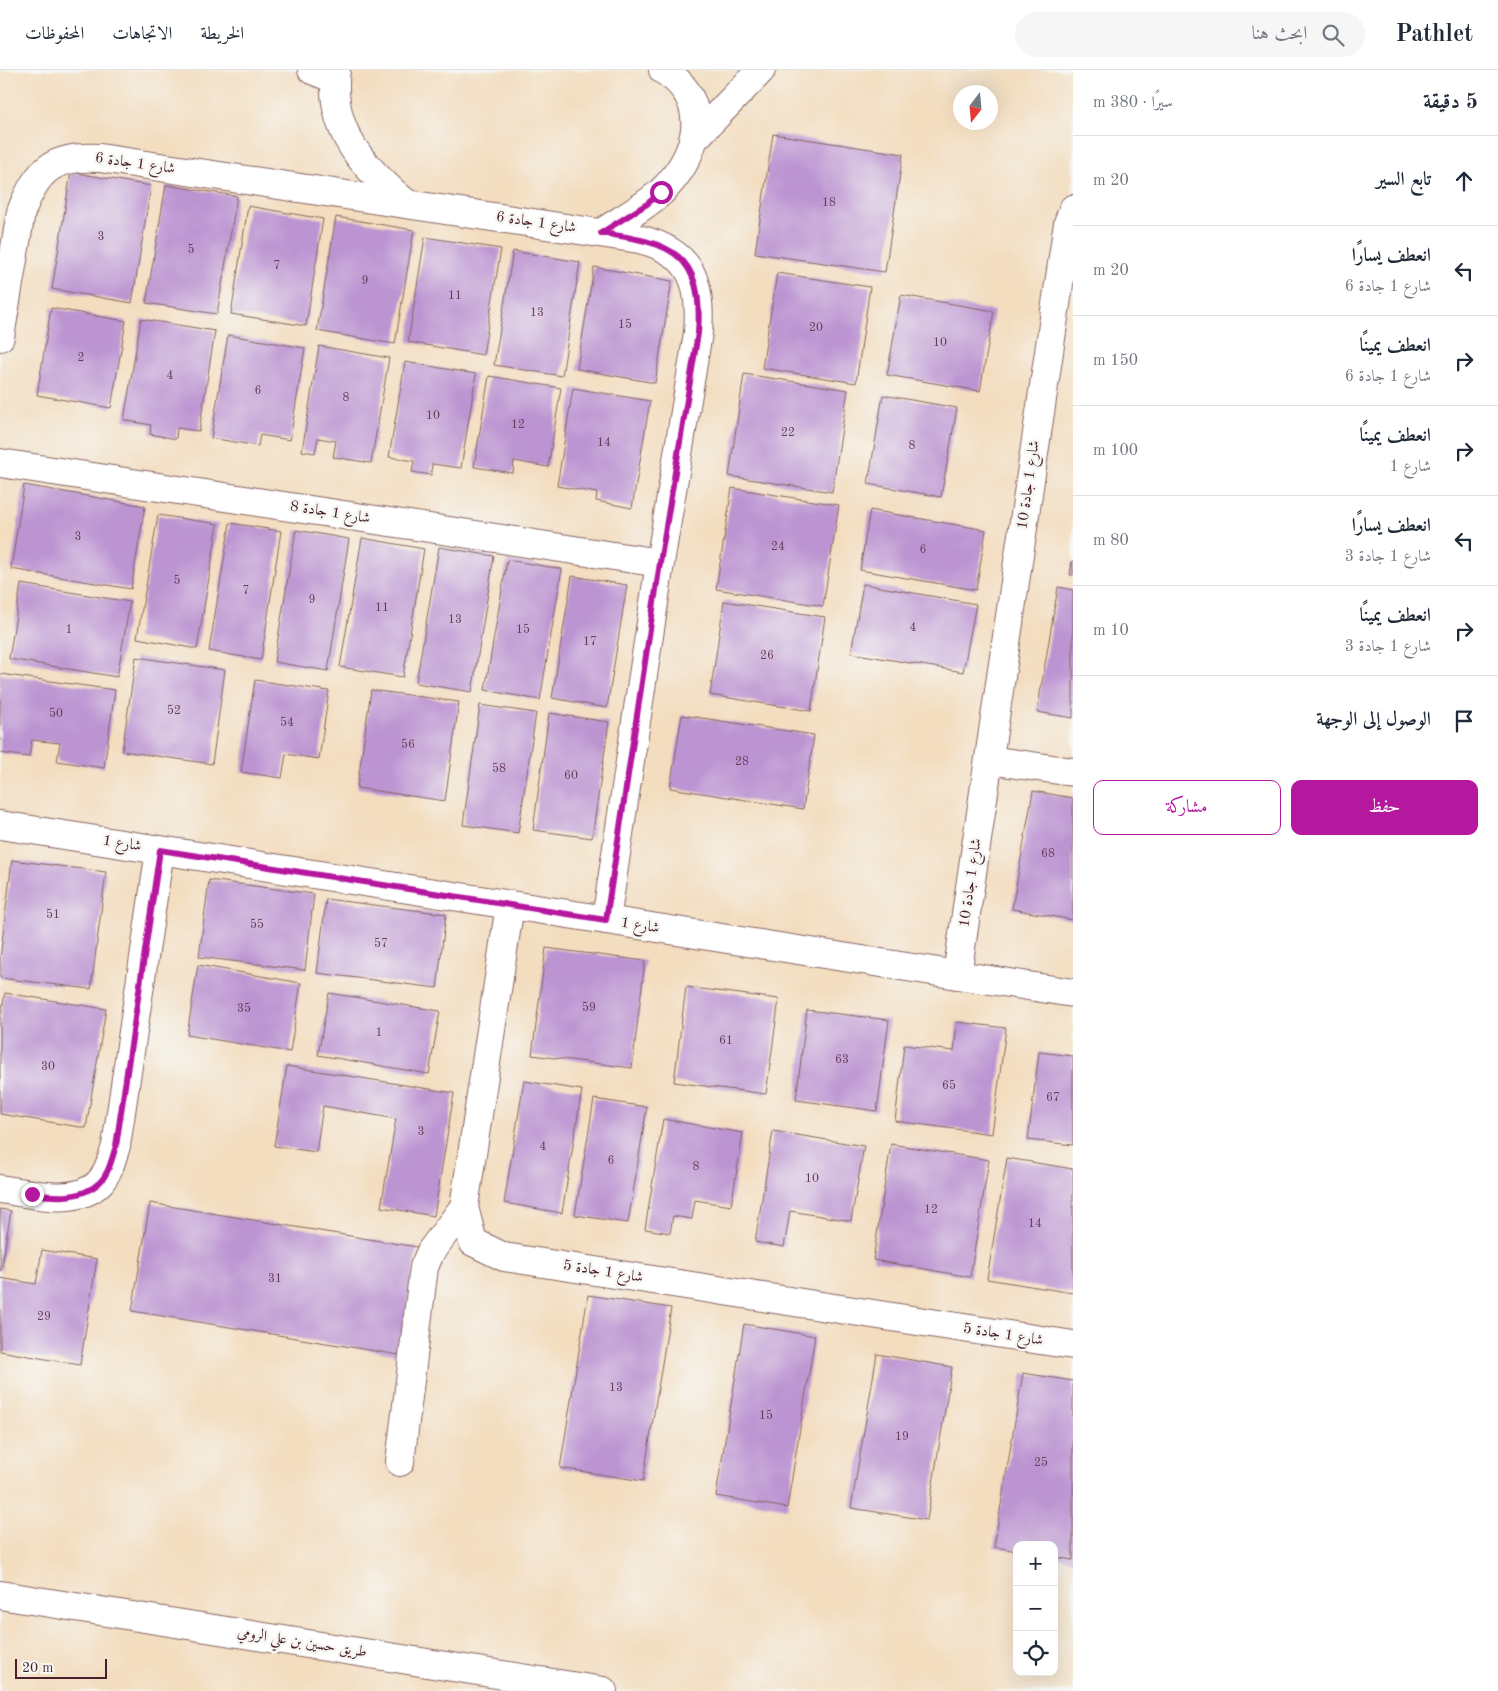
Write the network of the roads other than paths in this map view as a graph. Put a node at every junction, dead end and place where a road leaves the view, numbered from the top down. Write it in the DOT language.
graph roads {
  1 [pos="663,70"];
  2 [pos="760,70"];
  3 [pos="328,73"];
  4 [pos="693,140"];
  5 [pos="407,204"];
  6 [pos="1073,210"];
  7 [pos="601,233"];
  8 [pos="0,338"];
  9 [pos="0,464"];
  10 [pos="660,563"];
  11 [pos="989,760"];
  12 [pos="1073,772"];
  13 [pos="0,826"];
  14 [pos="160,850"];
  15 [pos="510,905"];
  16 [pos="606,920"];
  17 [pos="957,975"];
  18 [pos="1073,993"];
  19 [pos="0,1189"];
  20 [pos="464,1207"];
  21 [pos="1073,1346"];
  22 [pos="400,1462"];
  23 [pos="0,1596"];
  24 [pos="603,1691"];
  1 -- 4 [label="main road"];
  2 -- 4 [label="main road"];
  3 -- 5 [label="main road"];
  4 -- 7 [label="main road"];
  5 -- 7 [label="main road, شارع 1 جادة 6"];
  5 -- 8 [label="main road, شارع 1 جادة 6"];
  6 -- 11 [label="main road, شارع 1 جادة 10"];
  7 -- 10 [label="main road, شارع 1 جادة 6"];
  9 -- 10 [label="main road, شارع 1 جادة 8"];
  10 -- 16 [label="main road, شارع 1 جادة 6"];
  11 -- 12 [label="main road"];
  11 -- 17 [label="main road, شارع 1 جادة 10"];
  13 -- 14 [label="main road, شارع 1"];
  14 -- 15 [label="main road, شارع 1"];
  14 -- 19 [label="main road"];
  15 -- 16 [label="main road, شارع 1"];
  15 -- 20 [label="main road, شارع 1 جادة 5"];
  16 -- 17 [label="main road, شارع 1"];
  17 -- 18 [label="main road, شارع 1"];
  20 -- 21 [label="main road, شارع 1 جادة 5"];
  20 -- 22 [label="main road"];
  23 -- 24 [label="main road, طريق حسين بن علي الرومي"];
}
